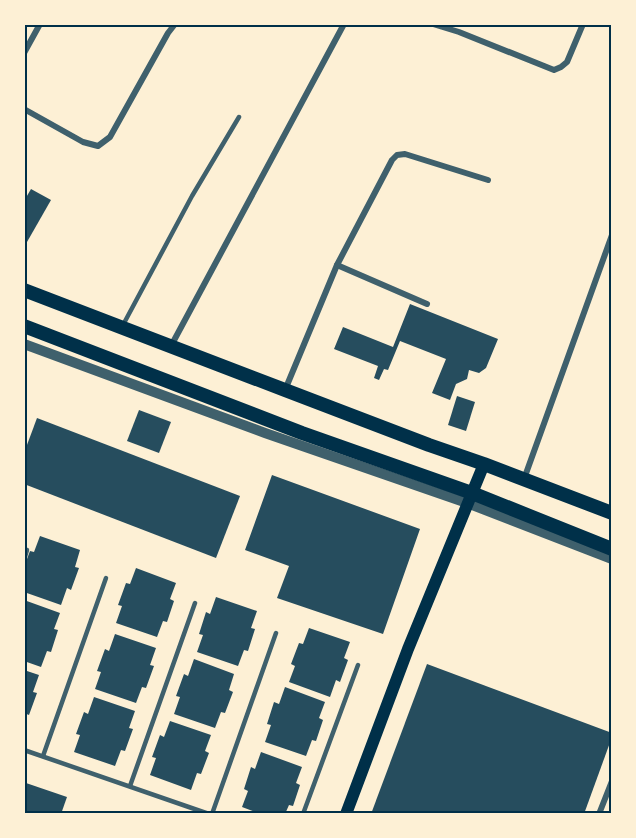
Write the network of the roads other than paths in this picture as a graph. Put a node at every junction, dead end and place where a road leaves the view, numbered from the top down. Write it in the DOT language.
graph roads {
  1 [pos="40,24"];
  2 [pos="175,24"];
  3 [pos="344,24"];
  4 [pos="433,24"];
  5 [pos="462,24"];
  6 [pos="584,24"];
  7 [pos="459,32"];
  8 [pos="24,53"];
  9 [pos="24,109"];
  10 [pos="239,117"];
  11 [pos="488,180"];
  12 [pos="612,235"];
  13 [pos="337,265"];
  14 [pos="24,290"];
  15 [pos="427,304"];
  16 [pos="24,326"];
  17 [pos="122,327"];
  18 [pos="24,344"];
  19 [pos="171,346"];
  20 [pos="285,390"];
  21 [pos="484,464"];
  22 [pos="523,480"];
  23 [pos="470,498"];
  24 [pos="612,513"];
  25 [pos="612,549"];
  26 [pos="27,550"];
  27 [pos="612,559"];
  28 [pos="24,560"];
  29 [pos="106,578"];
  30 [pos="195,603"];
  31 [pos="276,633"];
  32 [pos="358,665"];
  33 [pos="24,750"];
  34 [pos="43,756"];
  35 [pos="612,781"];
  36 [pos="130,786"];
  37 [pos="211,814"];
  38 [pos="303,814"];
  39 [pos="346,814"];
  40 [pos="599,814"];
  1 -- 8 [label="street"];
  2 -- 9 [label="street"];
  3 -- 19 [label="street"];
  4 -- 7 [label="street"];
  5 -- 7 [label="street"];
  6 -- 7 [label="street"];
  10 -- 17 [label="lane"];
  11 -- 13 [label="street"];
  12 -- 22 [label="street"];
  13 -- 15 [label="street"];
  13 -- 20 [label="street"];
  14 -- 17 [label="main road"];
  16 -- 23 [label="main road"];
  17 -- 19 [label="main road"];
  18 -- 23 [label="street"];
  19 -- 20 [label="main road"];
  20 -- 21 [label="main road"];
  21 -- 22 [label="main road"];
  21 -- 23 [label="main road"];
  22 -- 24 [label="main road"];
  23 -- 25 [label="main road"];
  23 -- 27 [label="street"];
  23 -- 39 [label="main road"];
  26 -- 28 [label="lane"];
  29 -- 34 [label="lane"];
  30 -- 36 [label="lane"];
  31 -- 37 [label="lane"];
  32 -- 38 [label="lane"];
  33 -- 34 [label="lane"];
  34 -- 36 [label="lane"];
  35 -- 40 [label="street"];
  36 -- 37 [label="lane"];
}
